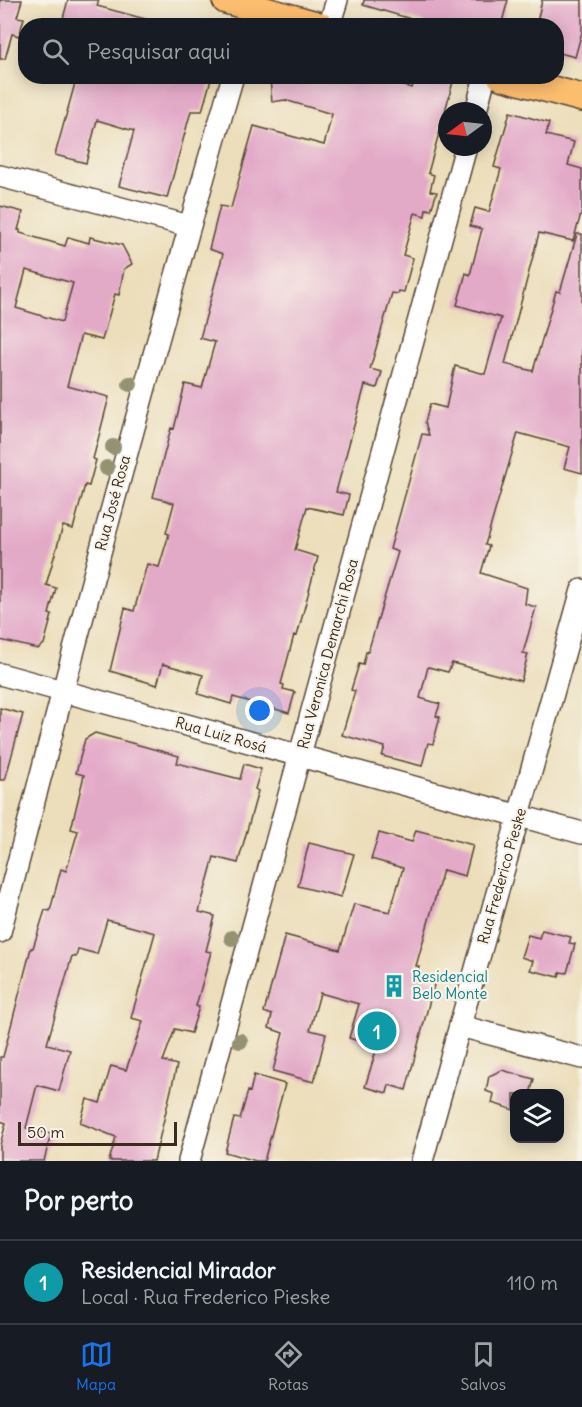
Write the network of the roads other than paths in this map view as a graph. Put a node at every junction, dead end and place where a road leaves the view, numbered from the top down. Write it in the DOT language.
graph roads {
  1 [pos="226,0"];
  2 [pos="337,0"];
  3 [pos="250,16"];
  4 [pos="331,18"];
  5 [pos="231,84"];
  6 [pos="483,84"];
  7 [pos="532,84"];
  8 [pos="582,97"];
  9 [pos="478,102"];
  10 [pos="464,156"];
  11 [pos="0,177"];
  12 [pos="189,226"];
  13 [pos="582,590"];
  14 [pos="578,622"];
  15 [pos="0,674"];
  16 [pos="62,691"];
  17 [pos="300,756"];
  18 [pos="520,816"];
  19 [pos="582,833"];
  20 [pos="0,932"];
  21 [pos="460,1026"];
  22 [pos="582,1058"];
  23 [pos="189,1161"];
  24 [pos="422,1161"];
  1 -- 3 [label="main road"];
  2 -- 4 [label="street"];
  5 -- 12 [label="street, Rua José Rosa"];
  6 -- 9 [label="street"];
  7 -- 8 [label="main road"];
  10 -- 17 [label="street, Rua Veronica Demarchi Rosa"];
  11 -- 12 [label="street"];
  12 -- 16 [label="street, Rua José Rosa"];
  13 -- 14 [label="street, Rua Frederico Pieske"];
  14 -- 18 [label="street, Rua Frederico Pieske"];
  15 -- 16 [label="street, Rua Luiz Rosá"];
  16 -- 17 [label="street, Rua Luiz Rosá"];
  16 -- 20 [label="street, Rua José Rosa"];
  17 -- 18 [label="street, Rua Luiz Rosá"];
  17 -- 23 [label="street, Rua Veronica Demarchi Rosa"];
  18 -- 19 [label="street, Rua Luiz Rosá"];
  18 -- 21 [label="street, Rua Frederico Pieske"];
  21 -- 22 [label="street"];
  21 -- 24 [label="street, Rua Frederico Pieske"];
}
